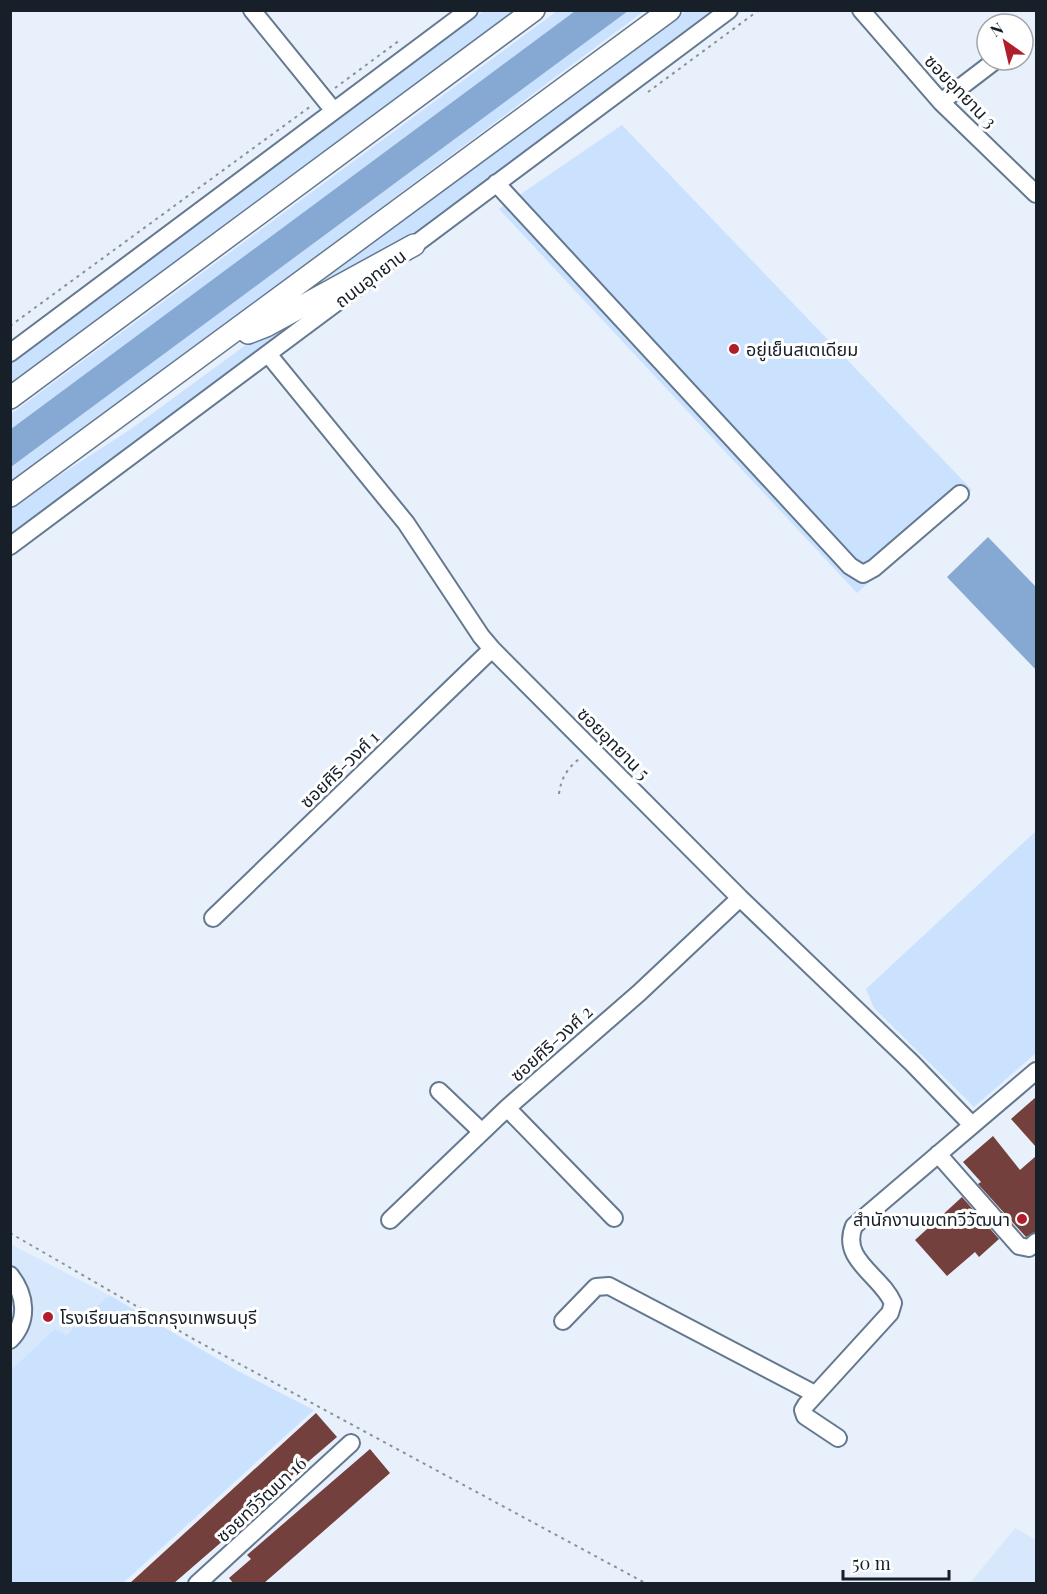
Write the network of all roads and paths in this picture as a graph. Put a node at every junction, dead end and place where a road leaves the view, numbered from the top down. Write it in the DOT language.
graph roads {
  1 [pos="252,10"];
  2 [pos="470,10"];
  3 [pos="534,10"];
  4 [pos="670,10"];
  5 [pos="729,10"];
  6 [pos="861,10"];
  7 [pos="405,37"];
  8 [pos="980,72"];
  9 [pos="323,97"];
  10 [pos="941,102"];
  11 [pos="334,111"];
  12 [pos="496,183"];
  13 [pos="1036,194"];
  14 [pos="414,245"];
  15 [pos="10,326"];
  16 [pos="216,346"];
  17 [pos="10,353"];
  18 [pos="268,354"];
  19 [pos="10,398"];
  20 [pos="960,494"];
  21 [pos="10,496"];
  22 [pos="10,546"];
  23 [pos="492,649"];
  24 [pos="591,748"];
  25 [pos="559,794"];
  26 [pos="740,898"];
  27 [pos="213,918"];
  28 [pos="1036,1071"];
  29 [pos="439,1090"];
  30 [pos="507,1108"];
  31 [pos="972,1125"];
  32 [pos="482,1132"];
  33 [pos="938,1154"];
  34 [pos="614,1218"];
  35 [pos="390,1220"];
  36 [pos="10,1233"];
  37 [pos="1036,1242"];
  38 [pos="10,1275"];
  39 [pos="563,1321"];
  40 [pos="10,1340"];
  41 [pos="815,1394"];
  42 [pos="838,1438"];
  43 [pos="351,1443"];
  44 [pos="197,1584"];
  45 [pos="646,1584"];
  1 -- 9 [label="street"];
  2 -- 11 [label="street"];
  3 -- 19 [label="main road"];
  4 -- 16 [label="main road, ถนนอุทยาน"];
  5 -- 12 [label="street, ถนนอุทยาน"];
  6 -- 10 [label="street, ซอยอุทยาน 3"];
  7 -- 9 [label="path"];
  8 -- 10 [label="street"];
  9 -- 11 [label="street"];
  9 -- 15 [label="path"];
  10 -- 13 [label="street, ซอยอุทยาน 3"];
  11 -- 17 [label="street"];
  12 -- 14 [label="street, ถนนอุทยาน"];
  12 -- 20 [label="street"];
  14 -- 16 [label="main road"];
  14 -- 18 [label="street, ถนนอุทยาน"];
  16 -- 21 [label="main road, ถนนอุทยาน"];
  18 -- 22 [label="street, ถนนอุทยาน"];
  18 -- 23 [label="street, ซอยอุทยาน 5"];
  23 -- 24 [label="street, ซอยอุทยาน 5"];
  23 -- 27 [label="street, ซอยศิริ-วงศ์ 1"];
  24 -- 25 [label="path"];
  24 -- 26 [label="street, ซอยอุทยาน 5"];
  26 -- 30 [label="street, ซอยศิริ-วงศ์ 2"];
  26 -- 31 [label="street, ซอยอุทยาน 5"];
  28 -- 31 [label="street"];
  29 -- 32 [label="street"];
  30 -- 32 [label="street, ซอยศิริ-วงศ์ 2"];
  30 -- 34 [label="street"];
  31 -- 33 [label="street"];
  32 -- 35 [label="street, ซอยศิริ-วงศ์ 2"];
  33 -- 37 [label="street"];
  33 -- 41 [label="street"];
  36 -- 45 [label="path"];
  38 -- 40 [label="street"];
  39 -- 41 [label="street"];
  41 -- 42 [label="street"];
  43 -- 44 [label="street, ซอยทวีวัฒนา 16"];
}
